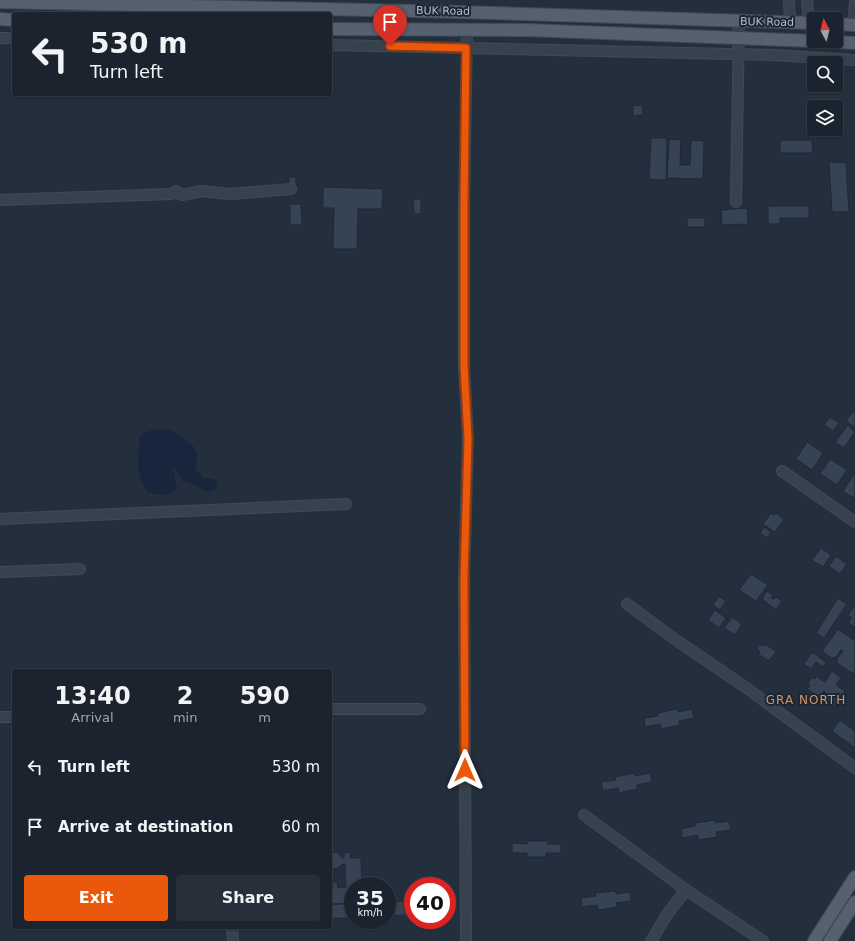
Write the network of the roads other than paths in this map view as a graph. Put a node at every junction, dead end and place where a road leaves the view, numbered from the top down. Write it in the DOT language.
graph roads {
  1 [pos="789,0"];
  2 [pos="806,0"];
  3 [pos="0,2"];
  4 [pos="51,2"];
  5 [pos="146,3"];
  6 [pos="855,3"];
  7 [pos="809,12"];
  8 [pos="0,19"];
  9 [pos="12,20"];
  10 [pos="739,21"];
  11 [pos="790,22"];
  12 [pos="807,23"];
  13 [pos="843,24"];
  14 [pos="854,25"];
  15 [pos="332,29"];
  16 [pos="464,29"];
  17 [pos="740,37"];
  18 [pos="0,38"];
  19 [pos="12,38"];
  20 [pos="807,41"];
  21 [pos="843,42"];
  22 [pos="855,43"];
  23 [pos="332,45"];
  24 [pos="462,47"];
  25 [pos="738,54"];
  26 [pos="855,60"];
  27 [pos="291,189"];
  28 [pos="0,200"];
  29 [pos="736,202"];
  30 [pos="782,471"];
  31 [pos="346,504"];
  32 [pos="0,519"];
  33 [pos="855,522"];
  34 [pos="80,569"];
  35 [pos="0,572"];
  36 [pos="627,604"];
  37 [pos="332,709"];
  38 [pos="420,709"];
  39 [pos="0,717"];
  40 [pos="12,717"];
  41 [pos="855,768"];
  42 [pos="584,815"];
  43 [pos="855,877"];
  44 [pos="686,890"];
  45 [pos="855,902"];
  46 [pos="344,911"];
  47 [pos="332,912"];
  48 [pos="232,929"];
  49 [pos="233,941"];
  50 [pos="466,941"];
  51 [pos="652,941"];
  52 [pos="763,941"];
  53 [pos="814,941"];
  54 [pos="830,941"];
  1 -- 11 [label="street"];
  2 -- 7 [label="street"];
  3 -- 4 [label="main road, BUK Road"];
  4 -- 5 [label="main road, BUK Road"];
  5 -- 10 [label="main road, BUK Road"];
  6 -- 14 [label="street"];
  8 -- 9 [label="main road"];
  10 -- 11 [label="main road, BUK Road"];
  10 -- 17 [label="street"];
  11 -- 12 [label="main road, BUK Road"];
  13 -- 14 [label="main road"];
  15 -- 16 [label="main road, BUK Road"];
  16 -- 17 [label="main road, BUK Road"];
  16 -- 24 [label="street"];
  17 -- 20 [label="main road, BUK Road"];
  17 -- 25 [label="street"];
  18 -- 19 [label="street"];
  21 -- 22 [label="main road"];
  23 -- 24 [label="street"];
  24 -- 25 [label="street"];
  24 -- 50 [label="street"];
  25 -- 26 [label="street"];
  25 -- 29 [label="street"];
  27 -- 28 [label="street"];
  30 -- 33 [label="street"];
  31 -- 32 [label="street"];
  34 -- 35 [label="street"];
  36 -- 41 [label="street"];
  37 -- 38 [label="street"];
  39 -- 40 [label="street"];
  42 -- 44 [label="street"];
  43 -- 53 [label="main road"];
  44 -- 51 [label="street"];
  44 -- 52 [label="street"];
  45 -- 54 [label="main road"];
  46 -- 47 [label="street"];
  48 -- 49 [label="street"];
}
